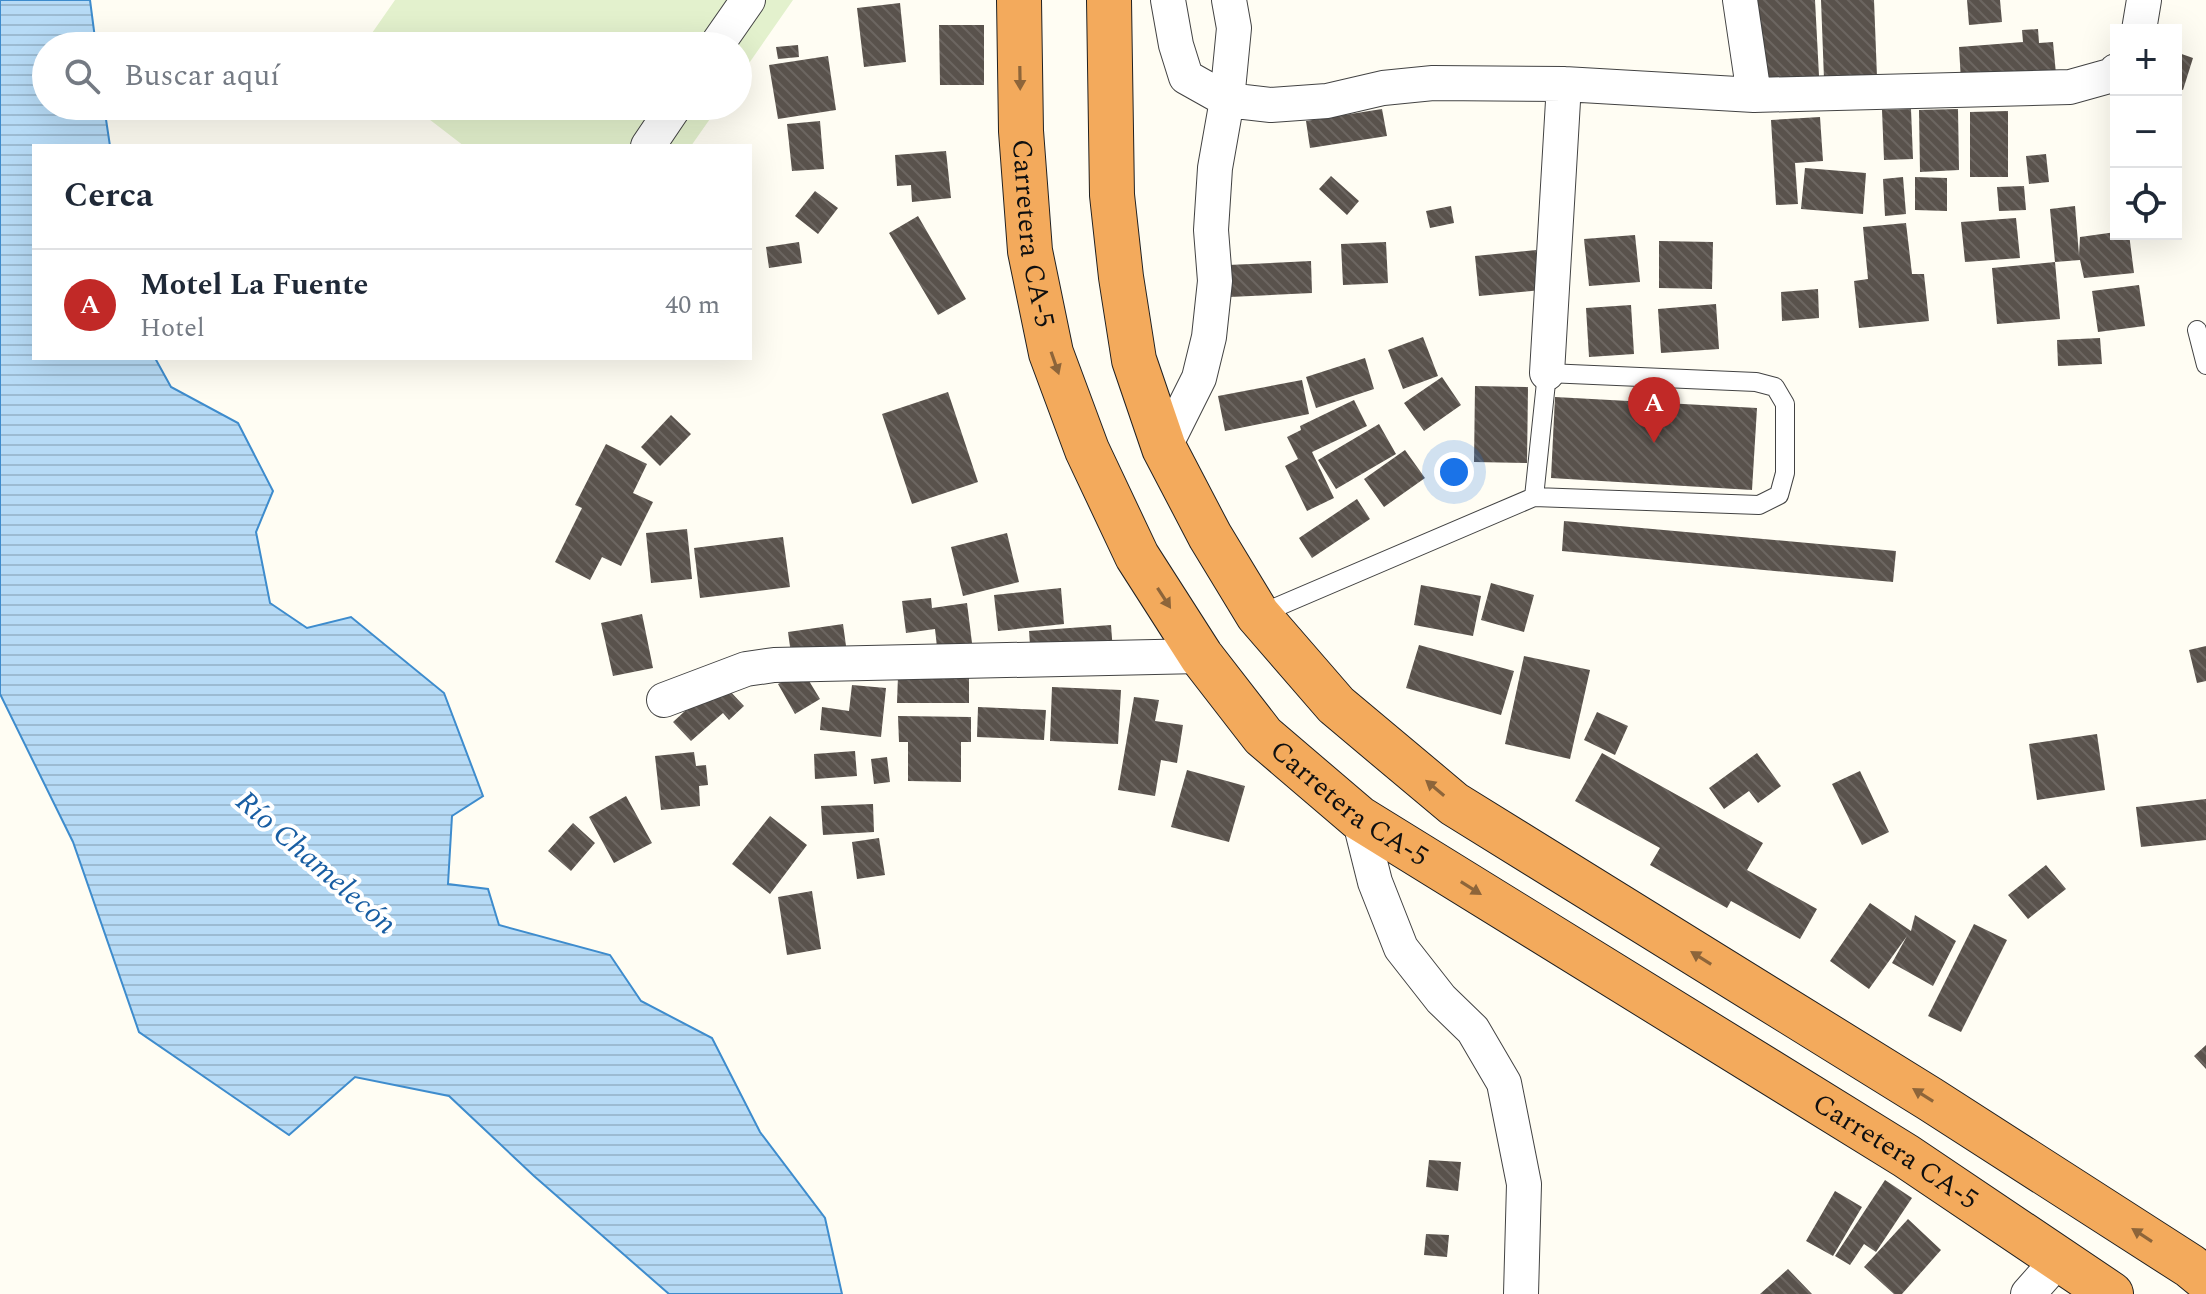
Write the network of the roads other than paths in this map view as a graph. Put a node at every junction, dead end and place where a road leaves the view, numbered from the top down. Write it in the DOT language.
graph roads {
  1 [pos="748,0"];
  2 [pos="1019,0"];
  3 [pos="1109,0"];
  4 [pos="1168,0"];
  5 [pos="1229,0"];
  6 [pos="1740,0"];
  7 [pos="2144,0"];
  8 [pos="2140,24"];
  9 [pos="726,32"];
  10 [pos="2110,76"];
  11 [pos="1564,84"];
  12 [pos="1754,95"];
  13 [pos="1227,100"];
  14 [pos="666,120"];
  15 [pos="649,144"];
  16 [pos="2197,330"];
  17 [pos="2206,365"];
  18 [pos="1547,373"];
  19 [pos="1164,448"];
  20 [pos="1534,497"];
  21 [pos="1258,615"];
  22 [pos="1201,656"];
  23 [pos="664,700"];
  24 [pos="1359,818"];
  25 [pos="2059,1259"];
  26 [pos="2206,1279"];
  27 [pos="1521,1294"];
  28 [pos="2028,1294"];
  29 [pos="2111,1294"];
  1 -- 9 [label="street"];
  2 -- 22 [label="highway, Carretera CA-5, one-way"];
  3 -- 19 [label="highway"];
  4 -- 13 [label="street"];
  5 -- 13 [label="street"];
  6 -- 12 [label="street"];
  7 -- 8 [label="street"];
  10 -- 12 [label="street"];
  11 -- 12 [label="street"];
  11 -- 13 [label="street"];
  11 -- 18 [label="street"];
  13 -- 19 [label="street"];
  14 -- 15 [label="street"];
  16 -- 17 [label="lane"];
  18 -- 20 [label="lane"];
  18 -- 20 [label="lane"];
  19 -- 21 [label="highway"];
  20 -- 21 [label="lane"];
  26 -- 21 [label="highway, one-way"];
  22 -- 23 [label="street"];
  22 -- 24 [label="highway, Carretera CA-5"];
  24 -- 25 [label="highway, Carretera CA-5, one-way"];
  24 -- 27 [label="street"];
  25 -- 28 [label="street"];
  25 -- 29 [label="highway, Carretera CA-5"];
}
